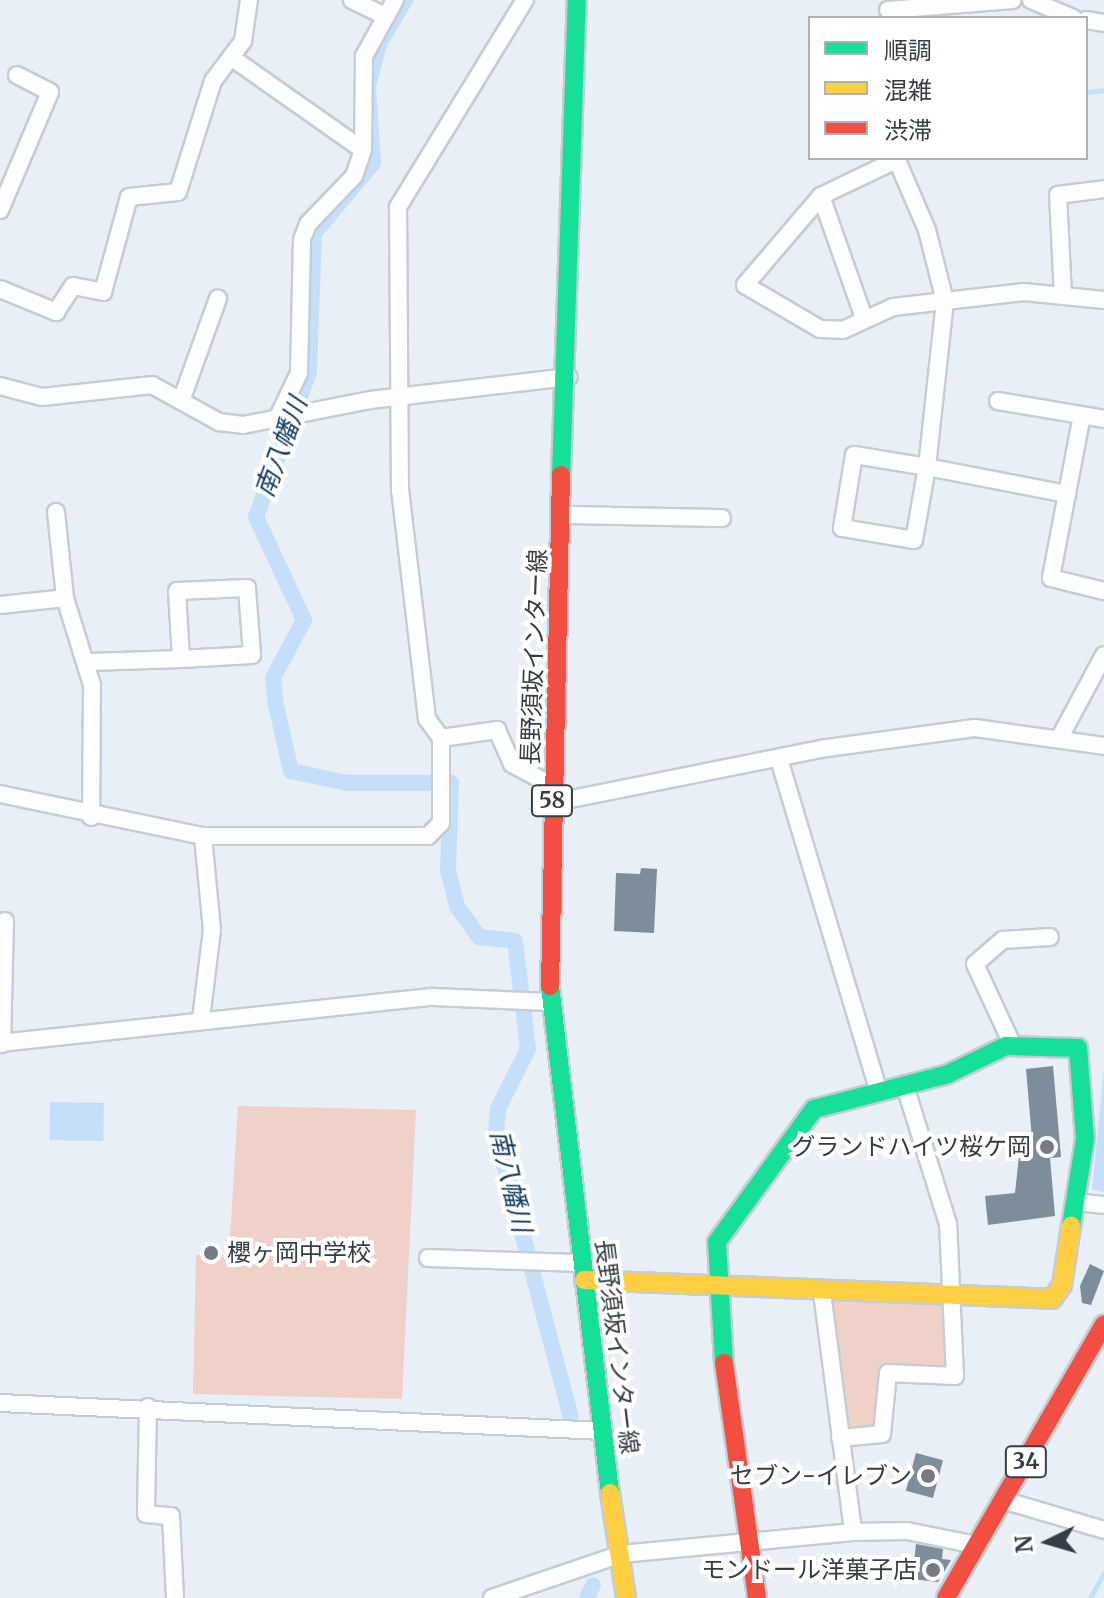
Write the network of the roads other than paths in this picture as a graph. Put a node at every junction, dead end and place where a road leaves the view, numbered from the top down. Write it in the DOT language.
graph roads {
  1 [pos="249,0"];
  2 [pos="352,0"];
  3 [pos="395,0"];
  4 [pos="525,0"];
  5 [pos="577,0"];
  6 [pos="1013,0"];
  7 [pos="1031,0"];
  8 [pos="888,9"];
  9 [pos="385,16"];
  10 [pos="1068,16"];
  11 [pos="235,60"];
  12 [pos="17,75"];
  13 [pos="363,150"];
  14 [pos="894,160"];
  15 [pos="896,160"];
  16 [pos="1104,189"];
  17 [pos="821,196"];
  18 [pos="0,210"];
  19 [pos="0,289"];
  20 [pos="1063,296"];
  21 [pos="218,298"];
  22 [pos="1104,300"];
  23 [pos="945,301"];
  24 [pos="864,318"];
  25 [pos="569,377"];
  26 [pos="0,386"];
  27 [pos="401,398"];
  28 [pos="181,401"];
  29 [pos="998,401"];
  30 [pos="1082,415"];
  31 [pos="285,419"];
  32 [pos="1104,419"];
  33 [pos="927,467"];
  34 [pos="1067,494"];
  35 [pos="56,512"];
  36 [pos="564,515"];
  37 [pos="722,518"];
  38 [pos="1104,591"];
  39 [pos="65,598"];
  40 [pos="0,605"];
  41 [pos="1104,655"];
  42 [pos="181,659"];
  43 [pos="89,662"];
  44 [pos="441,738"];
  45 [pos="1059,739"];
  46 [pos="1104,746"];
  47 [pos="779,759"];
  48 [pos="0,794"];
  49 [pos="552,794"];
  50 [pos="91,817"];
  51 [pos="203,836"];
  52 [pos="5,921"];
  53 [pos="1050,937"];
  54 [pos="2,955"];
  55 [pos="550,1002"];
  56 [pos="201,1019"];
  57 [pos="1,1044"];
  58 [pos="1013,1046"];
  59 [pos="905,1086"];
  60 [pos="879,1092"];
  61 [pos="1075,1202"];
  62 [pos="1104,1205"];
  63 [pos="428,1258"];
  64 [pos="583,1271"];
  65 [pos="716,1285"];
  66 [pos="822,1292"];
  67 [pos="955,1296"];
  68 [pos="1104,1324"];
  69 [pos="0,1403"];
  70 [pos="148,1407"];
  71 [pos="602,1431"];
  72 [pos="840,1438"];
  73 [pos="1003,1500"];
  74 [pos="1104,1530"];
  75 [pos="853,1532"];
  76 [pos="747,1541"];
  77 [pos="976,1545"];
  78 [pos="621,1554"];
  79 [pos="175,1598"];
  80 [pos="492,1598"];
  81 [pos="626,1598"];
  82 [pos="757,1598"];
  83 [pos="946,1598"];
  1 -- 11 [label="street"];
  2 -- 9 [label="street"];
  3 -- 9 [label="street"];
  4 -- 27 [label="street"];
  5 -- 25 [label="main road, 長野須坂インター線 / 58"];
  6 -- 8 [label="street"];
  7 -- 10 [label="street"];
  9 -- 13 [label="street"];
  11 -- 13 [label="street"];
  11 -- 19 [label="street"];
  12 -- 18 [label="street"];
  13 -- 31 [label="street"];
  14 -- 17 [label="street"];
  15 -- 23 [label="street"];
  16 -- 20 [label="street"];
  17 -- 24 [label="street"];
  17 -- 24 [label="street"];
  20 -- 22 [label="street"];
  20 -- 23 [label="street"];
  21 -- 28 [label="street"];
  23 -- 24 [label="street"];
  23 -- 33 [label="street"];
  25 -- 27 [label="street"];
  25 -- 36 [label="main road, 長野須坂インター線 / 58"];
  26 -- 28 [label="street"];
  27 -- 31 [label="street"];
  27 -- 44 [label="street"];
  28 -- 31 [label="street"];
  29 -- 30 [label="street"];
  30 -- 32 [label="street"];
  30 -- 34 [label="street"];
  33 -- 33 [label="street"];
  33 -- 34 [label="street"];
  34 -- 38 [label="street"];
  35 -- 39 [label="street"];
  36 -- 37 [label="street"];
  36 -- 49 [label="main road, 長野須坂インター線 / 58"];
  39 -- 40 [label="street"];
  39 -- 43 [label="street"];
  41 -- 45 [label="street"];
  42 -- 42 [label="street"];
  42 -- 43 [label="street"];
  43 -- 50 [label="street"];
  44 -- 49 [label="street"];
  44 -- 51 [label="street"];
  45 -- 46 [label="street"];
  45 -- 47 [label="street"];
  47 -- 49 [label="street"];
  47 -- 60 [label="street"];
  48 -- 50 [label="street"];
  49 -- 55 [label="main road, 長野須坂インター線 / 58"];
  50 -- 51 [label="street"];
  51 -- 56 [label="street"];
  52 -- 54 [label="street"];
  53 -- 58 [label="street"];
  54 -- 57 [label="street"];
  55 -- 56 [label="street"];
  55 -- 64 [label="main road, 長野須坂インター線 / 58"];
  56 -- 57 [label="street"];
  58 -- 59 [label="main road"];
  58 -- 61 [label="main road"];
  59 -- 60 [label="main road"];
  59 -- 67 [label="street"];
  60 -- 65 [label="main road"];
  61 -- 62 [label="street"];
  61 -- 67 [label="main road"];
  63 -- 64 [label="street"];
  64 -- 65 [label="main road"];
  64 -- 71 [label="main road, 長野須坂インター線 / 58"];
  65 -- 66 [label="main road"];
  65 -- 76 [label="main road"];
  66 -- 67 [label="main road"];
  66 -- 72 [label="street"];
  67 -- 72 [label="street"];
  68 -- 73 [label="main road, 34"];
  69 -- 70 [label="street"];
  70 -- 71 [label="street"];
  70 -- 79 [label="street"];
  71 -- 78 [label="main road, 長野須坂インター線 / 58"];
  72 -- 75 [label="street"];
  73 -- 74 [label="street"];
  73 -- 77 [label="main road, 34"];
  75 -- 76 [label="street"];
  75 -- 77 [label="street"];
  76 -- 78 [label="street"];
  76 -- 82 [label="main road"];
  77 -- 83 [label="main road, 34"];
  78 -- 80 [label="street"];
  78 -- 81 [label="main road, 長野須坂インター線 / 58"];
}
